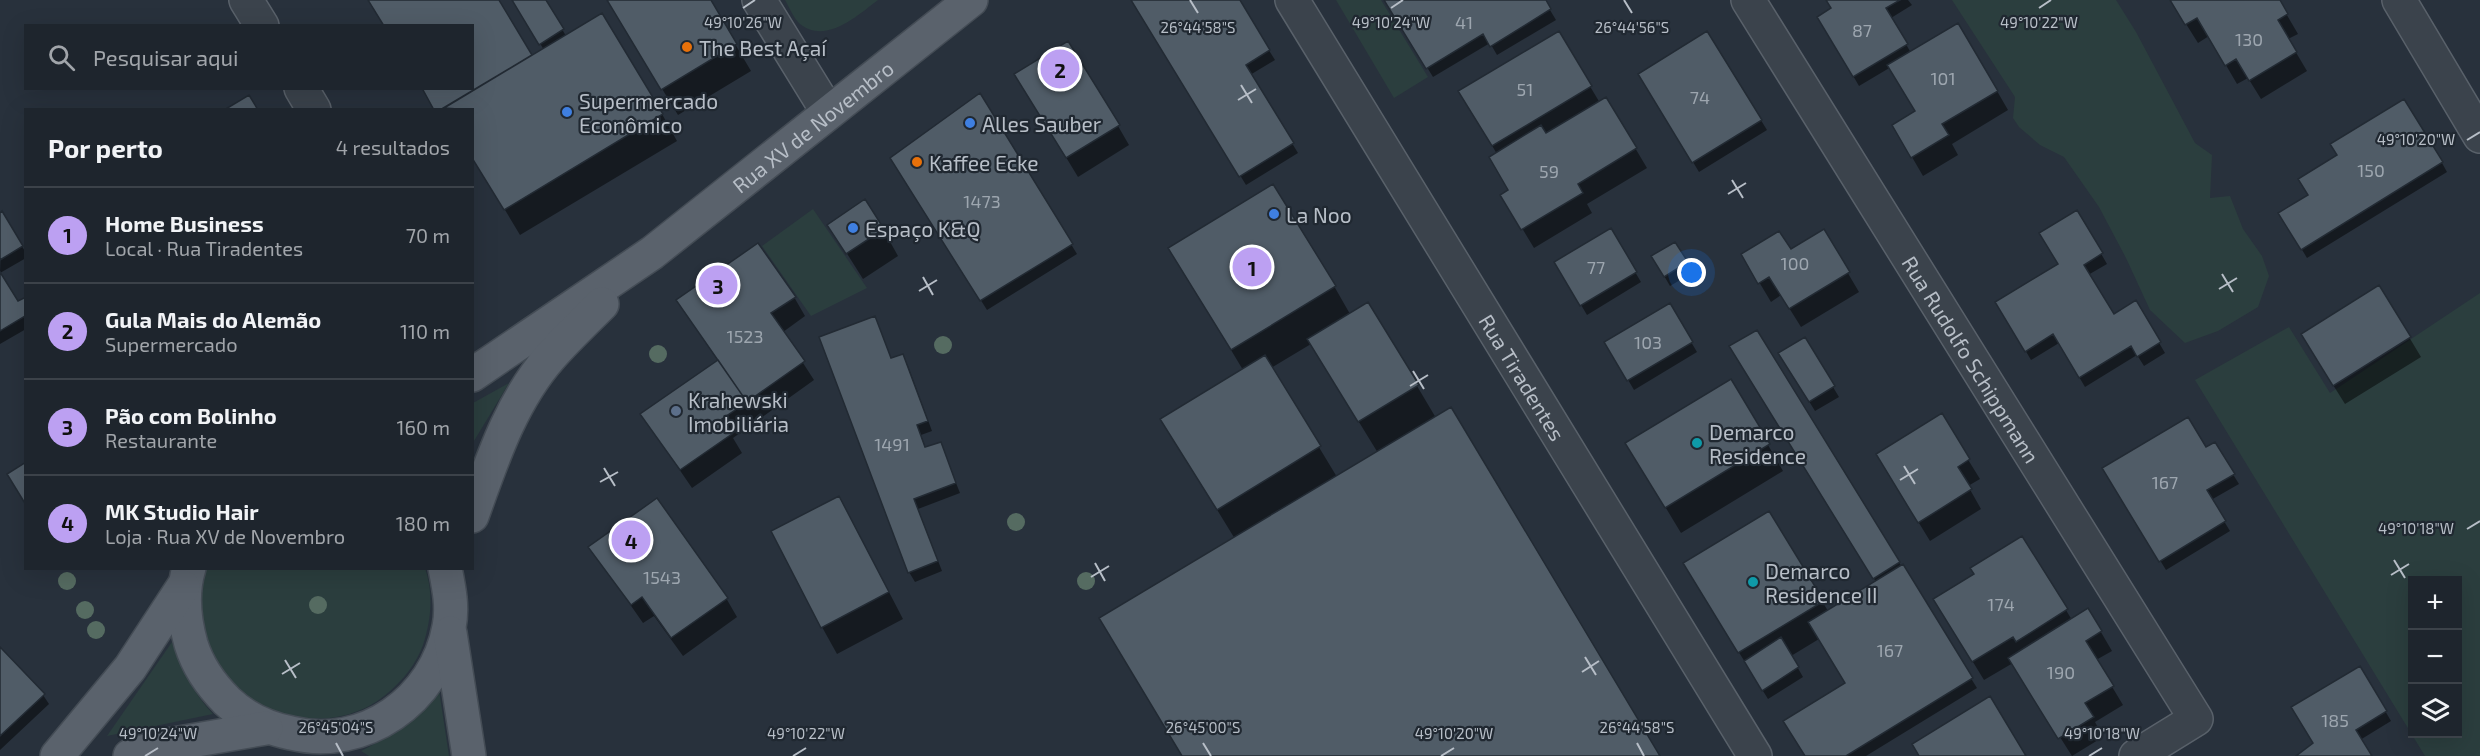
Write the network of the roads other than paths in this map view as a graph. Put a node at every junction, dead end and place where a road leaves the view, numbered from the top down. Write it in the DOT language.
graph roads {
  1 [pos="246,0"];
  2 [pos="759,0"];
  3 [pos="971,0"];
  4 [pos="1292,0"];
  5 [pos="1748,0"];
  6 [pos="2399,0"];
  7 [pos="261,24"];
  8 [pos="302,90"];
  9 [pos="313,108"];
  10 [pos="828,112"];
  11 [pos="2480,136"];
  12 [pos="652,253"];
  13 [pos="474,371"];
  14 [pos="474,511"];
  15 [pos="451,577"];
  16 [pos="186,578"];
  17 [pos="450,626"];
  18 [pos="266,728"];
  19 [pos="310,738"];
  20 [pos="57,756"];
  21 [pos="130,756"];
  22 [pos="340,756"];
  23 [pos="469,756"];
  24 [pos="1755,756"];
  25 [pos="2136,756"];
  1 -- 7 [label="street"];
  2 -- 10 [label="street"];
  3 -- 10 [label="main road, Rua XV de Novembro"];
  4 -- 24 [label="street, Rua Tiradentes"];
  5 -- 25 [label="street, Rua Rudolfo Schippmann"];
  6 -- 11 [label="street"];
  8 -- 9 [label="street"];
  10 -- 12 [label="main road, Rua XV de Novembro"];
  12 -- 13 [label="main road, Rua XV de Novembro"];
  12 -- 14 [label="main road, Rua XV de Novembro"];
  15 -- 17 [label="main road"];
  16 -- 18 [label="main road"];
  16 -- 20 [label="main road"];
  17 -- 19 [label="main road"];
  17 -- 23 [label="main road"];
  18 -- 19 [label="main road"];
  18 -- 21 [label="main road"];
  19 -- 22 [label="main road"];
}
